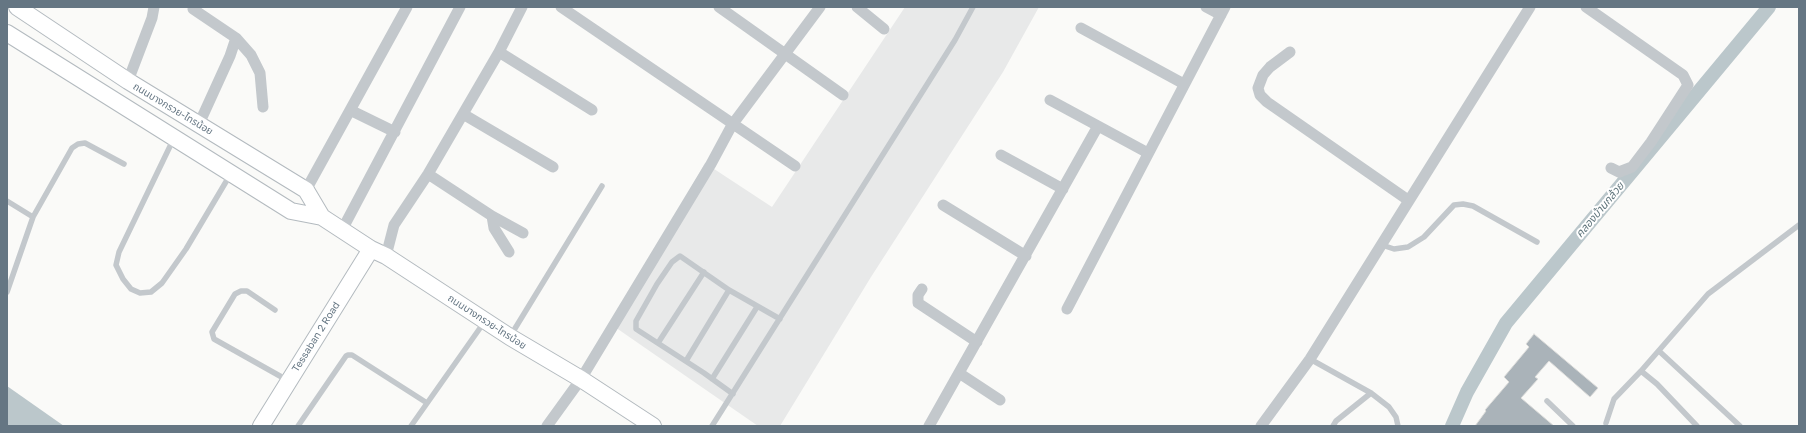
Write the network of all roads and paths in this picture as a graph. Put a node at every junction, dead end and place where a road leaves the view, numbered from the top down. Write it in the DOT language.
graph roads {
  1 [pos="17,7"];
  2 [pos="154,7"];
  3 [pos="407,7"];
  4 [pos="460,7"];
  5 [pos="522,7"];
  6 [pos="561,7"];
  7 [pos="719,7"];
  8 [pos="820,7"];
  9 [pos="857,7"];
  10 [pos="973,7"];
  11 [pos="1206,7"];
  12 [pos="1530,7"];
  13 [pos="1586,7"];
  14 [pos="192,9"];
  15 [pos="1223,11"];
  16 [pos="1081,28"];
  17 [pos="884,29"];
  18 [pos="7,33"];
  19 [pos="236,38"];
  20 [pos="499,52"];
  21 [pos="1290,52"];
  22 [pos="786,54"];
  23 [pos="128,81"];
  24 [pos="1184,84"];
  25 [pos="843,95"];
  26 [pos="1050,100"];
  27 [pos="263,107"];
  28 [pos="592,110"];
  29 [pos="352,111"];
  30 [pos="463,114"];
  31 [pos="198,124"];
  32 [pos="732,125"];
  33 [pos="1098,126"];
  34 [pos="395,132"];
  35 [pos="174,138"];
  36 [pos="1148,153"];
  37 [pos="1001,155"];
  38 [pos="124,164"];
  39 [pos="795,166"];
  40 [pos="553,167"];
  41 [pos="1611,168"];
  42 [pos="231,173"];
  43 [pos="428,174"];
  44 [pos="602,186"];
  45 [pos="1063,189"];
  46 [pos="306,190"];
  47 [pos="1408,200"];
  48 [pos="7,201"];
  49 [pos="943,205"];
  50 [pos="492,216"];
  51 [pos="322,217"];
  52 [pos="33,218"];
  53 [pos="1799,225"];
  54 [pos="342,230"];
  55 [pos="524,233"];
  56 [pos="1537,242"];
  57 [pos="1382,245"];
  58 [pos="371,249"];
  59 [pos="509,252"];
  60 [pos="386,256"];
  61 [pos="1026,256"];
  62 [pos="704,272"];
  63 [pos="922,289"];
  64 [pos="729,290"];
  65 [pos="7,292"];
  66 [pos="757,307"];
  67 [pos="1067,309"];
  68 [pos="275,310"];
  69 [pos="780,319"];
  70 [pos="485,321"];
  71 [pos="510,337"];
  72 [pos="977,342"];
  73 [pos="658,343"];
  74 [pos="1659,350"];
  75 [pos="1310,359"];
  76 [pos="686,361"];
  77 [pos="1641,371"];
  78 [pos="959,373"];
  79 [pos="712,378"];
  80 [pos="581,380"];
  81 [pos="289,381"];
  82 [pos="1371,393"];
  83 [pos="733,394"];
  84 [pos="1000,400"];
  85 [pos="1547,402"];
  86 [pos="427,403"];
  87 [pos="1606,423"];
  88 [pos="261,426"];
  89 [pos="298,426"];
  90 [pos="411,426"];
  91 [pos="546,426"];
  92 [pos="653,426"];
  93 [pos="712,426"];
  94 [pos="929,426"];
  95 [pos="1261,426"];
  96 [pos="1333,426"];
  97 [pos="1398,426"];
  98 [pos="1573,426"];
  99 [pos="1697,426"];
  100 [pos="1740,426"];
  1 -- 23 [label="main road, ถนนบางกรวย-ไทรน้อย"];
  2 -- 23 [label="street"];
  3 -- 29 [label="street"];
  4 -- 34 [label="street"];
  5 -- 20 [label="street"];
  6 -- 32 [label="street"];
  7 -- 22 [label="street"];
  8 -- 22 [label="street"];
  9 -- 17 [label="street"];
  10 -- 69 [label="lane"];
  11 -- 15 [label="street"];
  12 -- 47 [label="street"];
  13 -- 41 [label="street"];
  14 -- 19 [label="street"];
  15 -- 24 [label="street"];
  16 -- 24 [label="street"];
  18 -- 35 [label="main road, ถนนบางกรวย-ไทรน้อย"];
  19 -- 27 [label="street"];
  19 -- 31 [label="street"];
  20 -- 28 [label="street"];
  20 -- 30 [label="street"];
  21 -- 47 [label="street"];
  22 -- 25 [label="street"];
  22 -- 32 [label="street"];
  23 -- 31 [label="main road, ถนนบางกรวย-ไทรน้อย"];
  24 -- 36 [label="street"];
  26 -- 33 [label="street"];
  29 -- 34 [label="street"];
  29 -- 46 [label="street"];
  30 -- 40 [label="street"];
  30 -- 43 [label="street"];
  31 -- 46 [label="main road, ถนนบางกรวย-ไทรน้อย"];
  32 -- 39 [label="street"];
  32 -- 80 [label="street"];
  33 -- 36 [label="street"];
  33 -- 45 [label="street"];
  34 -- 54 [label="street"];
  35 -- 42 [label="main road, ถนนบางกรวย-ไทรน้อย"];
  35 -- 42 [label="lane"];
  36 -- 67 [label="street"];
  37 -- 45 [label="street"];
  38 -- 52 [label="lane"];
  42 -- 51 [label="main road, ถนนบางกรวย-ไทรน้อย"];
  43 -- 50 [label="street"];
  43 -- 60 [label="street"];
  44 -- 71 [label="lane"];
  45 -- 61 [label="street"];
  46 -- 51 [label="main road, ถนนบางกรวย-ไทรน้อย"];
  47 -- 57 [label="street"];
  48 -- 52 [label="lane"];
  49 -- 61 [label="street"];
  50 -- 55 [label="street"];
  50 -- 59 [label="street"];
  51 -- 54 [label="main road, ถนนบางกรวย-ไทรน้อย"];
  52 -- 65 [label="lane"];
  53 -- 74 [label="lane"];
  54 -- 58 [label="main road, ถนนบางกรวย-ไทรน้อย"];
  56 -- 57 [label="lane"];
  57 -- 75 [label="street"];
  58 -- 60 [label="main road, ถนนบางกรวย-ไทรน้อย"];
  58 -- 81 [label="main road, Tessaban 2 Road"];
  60 -- 70 [label="main road, ถนนบางกรวย-ไทรน้อย"];
  61 -- 72 [label="street"];
  62 -- 64 [label="lane"];
  62 -- 73 [label="lane"];
  62 -- 73 [label="lane"];
  63 -- 72 [label="street"];
  64 -- 66 [label="lane"];
  64 -- 76 [label="lane"];
  66 -- 69 [label="lane"];
  66 -- 79 [label="lane"];
  68 -- 81 [label="lane"];
  69 -- 83 [label="lane"];
  70 -- 71 [label="main road, ถนนบางกรวย-ไทรน้อย"];
  70 -- 86 [label="lane"];
  71 -- 80 [label="main road, ถนนบางกรวย-ไทรน้อย"];
  72 -- 78 [label="street"];
  73 -- 76 [label="lane"];
  74 -- 77 [label="lane"];
  74 -- 100 [label="lane"];
  75 -- 82 [label="lane"];
  75 -- 95 [label="street"];
  76 -- 79 [label="lane"];
  77 -- 87 [label="lane"];
  77 -- 99 [label="lane"];
  78 -- 84 [label="street"];
  78 -- 94 [label="street"];
  79 -- 83 [label="lane"];
  80 -- 91 [label="street"];
  80 -- 92 [label="main road, ถนนบางกรวย-ไทรน้อย"];
  81 -- 88 [label="main road, Tessaban 2 Road"];
  82 -- 96 [label="lane"];
  82 -- 97 [label="lane"];
  83 -- 93 [label="lane"];
  85 -- 98 [label="lane"];
  86 -- 89 [label="lane"];
  86 -- 90 [label="lane"];
}
